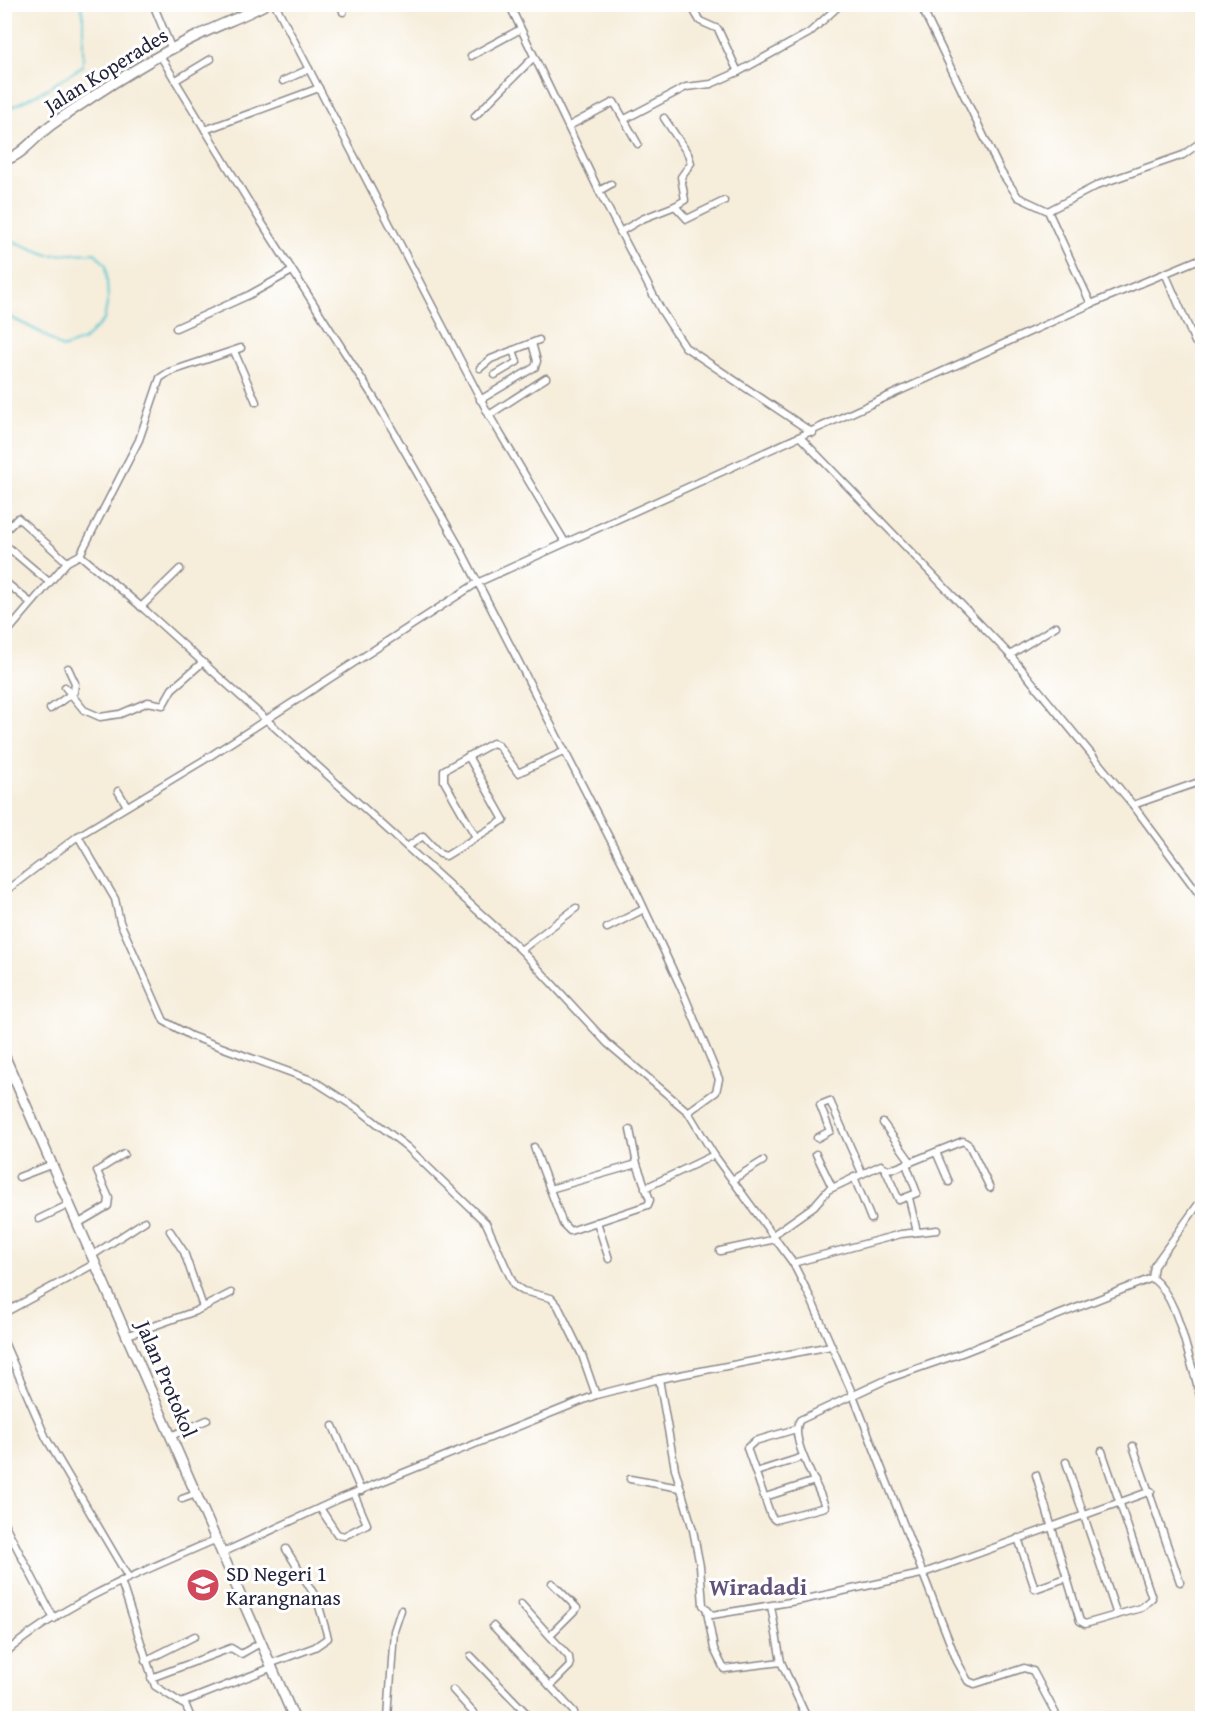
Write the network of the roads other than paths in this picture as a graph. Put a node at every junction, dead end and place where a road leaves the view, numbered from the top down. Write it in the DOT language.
graph roads {
  1 [pos="153,4"];
  2 [pos="266,4"];
  3 [pos="342,4"];
  4 [pos="509,4"];
  5 [pos="690,4"];
  6 [pos="841,4"];
  7 [pos="920,4"];
  8 [pos="278,6"];
  9 [pos="343,12"];
  10 [pos="519,30"];
  11 [pos="172,50"];
  12 [pos="471,56"];
  13 [pos="161,57"];
  14 [pos="533,58"];
  15 [pos="211,59"];
  16 [pos="309,69"];
  17 [pos="738,72"];
  18 [pos="176,80"];
  19 [pos="283,81"];
  20 [pos="319,88"];
  21 [pos="475,116"];
  22 [pos="664,118"];
  23 [pos="625,119"];
  24 [pos="569,126"];
  25 [pos="205,130"];
  26 [pos="1203,141"];
  27 [pos="638,144"];
  28 [pos="4,160"];
  29 [pos="611,184"];
  30 [pos="599,191"];
  31 [pos="724,201"];
  32 [pos="675,206"];
  33 [pos="1048,211"];
  34 [pos="621,232"];
  35 [pos="1203,258"];
  36 [pos="292,271"];
  37 [pos="1165,273"];
  38 [pos="1091,304"];
  39 [pos="176,328"];
  40 [pos="539,340"];
  41 [pos="1195,342"];
  42 [pos="532,343"];
  43 [pos="241,348"];
  44 [pos="513,350"];
  45 [pos="234,351"];
  46 [pos="480,368"];
  47 [pos="495,375"];
  48 [pos="546,378"];
  49 [pos="480,400"];
  50 [pos="256,402"];
  51 [pos="489,415"];
  52 [pos="813,433"];
  53 [pos="801,438"];
  54 [pos="4,532"];
  55 [pos="565,542"];
  56 [pos="4,544"];
  57 [pos="80,555"];
  58 [pos="67,562"];
  59 [pos="180,569"];
  60 [pos="4,582"];
  61 [pos="49,582"];
  62 [pos="477,583"];
  63 [pos="31,603"];
  64 [pos="141,607"];
  65 [pos="1056,626"];
  66 [pos="9,630"];
  67 [pos="1010,655"];
  68 [pos="203,662"];
  69 [pos="68,668"];
  70 [pos="65,687"];
  71 [pos="72,695"];
  72 [pos="50,709"];
  73 [pos="267,720"];
  74 [pos="565,751"];
  75 [pos="468,756"];
  76 [pos="1203,781"];
  77 [pos="118,791"];
  78 [pos="1133,805"];
  79 [pos="127,806"];
  80 [pos="78,836"];
  81 [pos="476,837"];
  82 [pos="407,847"];
  83 [pos="4,892"];
  84 [pos="1203,898"];
  85 [pos="576,908"];
  86 [pos="644,909"];
  87 [pos="607,928"];
  88 [pos="521,950"];
  89 [pos="4,1055"];
  90 [pos="688,1112"];
  91 [pos="883,1123"];
  92 [pos="842,1127"];
  93 [pos="630,1130"];
  94 [pos="830,1131"];
  95 [pos="817,1138"];
  96 [pos="534,1148"];
  97 [pos="936,1152"];
  98 [pos="124,1154"];
  99 [pos="816,1154"];
  100 [pos="714,1155"];
  101 [pos="763,1161"];
  102 [pos="908,1163"];
  103 [pos="52,1164"];
  104 [pos="637,1164"];
  105 [pos="885,1169"];
  106 [pos="862,1173"];
  107 [pos="854,1177"];
  108 [pos="19,1178"];
  109 [pos="732,1180"];
  110 [pos="949,1182"];
  111 [pos="832,1187"];
  112 [pos="645,1188"];
  113 [pos="990,1188"];
  114 [pos="550,1189"];
  115 [pos="909,1198"];
  116 [pos="1203,1199"];
  117 [pos="70,1204"];
  118 [pos="39,1219"];
  119 [pos="870,1219"];
  120 [pos="145,1221"];
  121 [pos="597,1222"];
  122 [pos="79,1223"];
  123 [pos="937,1230"];
  124 [pos="170,1231"];
  125 [pos="917,1232"];
  126 [pos="774,1237"];
  127 [pos="720,1251"];
  128 [pos="94,1259"];
  129 [pos="609,1259"];
  130 [pos="793,1263"];
  131 [pos="1152,1278"];
  132 [pos="231,1293"];
  133 [pos="203,1307"];
  134 [pos="4,1313"];
  135 [pos="128,1335"];
  136 [pos="4,1342"];
  137 [pos="831,1346"];
  138 [pos="1203,1370"];
  139 [pos="1194,1373"];
  140 [pos="659,1379"];
  141 [pos="596,1395"];
  142 [pos="853,1395"];
  143 [pos="1203,1403"];
  144 [pos="207,1420"];
  145 [pos="333,1426"];
  146 [pos="796,1429"];
  147 [pos="171,1436"];
  148 [pos="1133,1446"];
  149 [pos="1102,1451"];
  150 [pos="803,1457"];
  151 [pos="1066,1462"];
  152 [pos="756,1472"];
  153 [pos="1036,1475"];
  154 [pos="630,1479"];
  155 [pos="815,1481"];
  156 [pos="680,1488"];
  157 [pos="1151,1491"];
  158 [pos="357,1493"];
  159 [pos="196,1494"];
  160 [pos="765,1497"];
  161 [pos="182,1499"];
  162 [pos="1119,1503"];
  163 [pos="320,1508"];
  164 [pos="1084,1514"];
  165 [pos="4,1523"];
  166 [pos="1050,1526"];
  167 [pos="1018,1538"];
  168 [pos="217,1539"];
  169 [pos="286,1549"];
  170 [pos="222,1553"];
  171 [pos="921,1574"];
  172 [pos="128,1577"];
  173 [pos="1066,1578"];
  174 [pos="121,1581"];
  175 [pos="552,1582"];
  176 [pos="1180,1582"];
  177 [pos="521,1604"];
  178 [pos="771,1606"];
  179 [pos="401,1610"];
  180 [pos="707,1612"];
  181 [pos="1117,1615"];
  182 [pos="54,1619"];
  183 [pos="493,1626"];
  184 [pos="550,1635"];
  185 [pos="195,1636"];
  186 [pos="262,1642"];
  187 [pos="4,1654"];
  188 [pos="471,1656"];
  189 [pos="146,1661"];
  190 [pos="781,1662"];
  191 [pos="272,1665"];
  192 [pos="151,1678"];
  193 [pos="550,1686"];
  194 [pos="453,1690"];
  195 [pos="181,1703"];
  196 [pos="191,1719"];
  197 [pos="294,1719"];
  198 [pos="388,1719"];
  199 [pos="478,1719"];
  200 [pos="531,1719"];
  201 [pos="574,1719"];
  202 [pos="807,1719"];
  203 [pos="1058,1719"];
  1 -- 11 [label="street"];
  2 -- 11 [label="street, Jalan Koperades"];
  3 -- 9 [label="street"];
  4 -- 10 [label="street"];
  5 -- 17 [label="street"];
  6 -- 17 [label="street"];
  7 -- 33 [label="street"];
  8 -- 16 [label="street"];
  10 -- 12 [label="street"];
  10 -- 14 [label="street"];
  11 -- 13 [label="street, Jalan Koperades"];
  13 -- 18 [label="street"];
  13 -- 28 [label="street, Jalan Koperades"];
  14 -- 21 [label="street"];
  14 -- 24 [label="street"];
  15 -- 18 [label="street"];
  16 -- 19 [label="street"];
  16 -- 20 [label="street"];
  17 -- 23 [label="street"];
  18 -- 25 [label="street"];
  20 -- 25 [label="street"];
  20 -- 49 [label="street"];
  22 -- 32 [label="street"];
  23 -- 24 [label="street"];
  23 -- 27 [label="street"];
  24 -- 30 [label="street"];
  25 -- 36 [label="street"];
  26 -- 33 [label="street"];
  29 -- 30 [label="street"];
  30 -- 34 [label="street"];
  31 -- 32 [label="street"];
  32 -- 34 [label="street"];
  33 -- 38 [label="street"];
  34 -- 52 [label="street"];
  35 -- 37 [label="street"];
  36 -- 39 [label="street"];
  36 -- 62 [label="street"];
  37 -- 38 [label="street"];
  37 -- 41 [label="street"];
  38 -- 52 [label="street"];
  40 -- 42 [label="street"];
  42 -- 44 [label="street"];
  42 -- 49 [label="street"];
  43 -- 45 [label="street"];
  44 -- 46 [label="street"];
  44 -- 47 [label="street"];
  45 -- 50 [label="street"];
  45 -- 57 [label="street"];
  48 -- 51 [label="street"];
  49 -- 51 [label="street"];
  51 -- 55 [label="street"];
  52 -- 53 [label="street"];
  53 -- 55 [label="street"];
  53 -- 67 [label="street"];
  54 -- 58 [label="street"];
  55 -- 62 [label="street"];
  56 -- 61 [label="street"];
  57 -- 58 [label="street"];
  57 -- 64 [label="street"];
  58 -- 61 [label="street"];
  59 -- 64 [label="street"];
  60 -- 63 [label="street"];
  61 -- 63 [label="street"];
  62 -- 73 [label="street"];
  62 -- 74 [label="street"];
  63 -- 66 [label="street"];
  64 -- 68 [label="street"];
  65 -- 67 [label="street"];
  67 -- 78 [label="street"];
  68 -- 71 [label="street"];
  68 -- 73 [label="street"];
  69 -- 71 [label="street"];
  70 -- 71 [label="street"];
  71 -- 72 [label="street"];
  73 -- 79 [label="street"];
  73 -- 82 [label="street"];
  74 -- 75 [label="street"];
  74 -- 86 [label="street"];
  75 -- 81 [label="street"];
  75 -- 81 [label="street"];
  76 -- 78 [label="street"];
  77 -- 79 [label="street"];
  78 -- 84 [label="street"];
  79 -- 80 [label="street"];
  80 -- 83 [label="street"];
  80 -- 141 [label="street"];
  81 -- 82 [label="street"];
  82 -- 88 [label="street"];
  85 -- 88 [label="street"];
  86 -- 87 [label="street"];
  86 -- 90 [label="street"];
  88 -- 90 [label="street"];
  89 -- 103 [label="street, Jalan Protokol"];
  90 -- 100 [label="street"];
  91 -- 102 [label="street"];
  92 -- 94 [label="street"];
  92 -- 94 [label="street"];
  92 -- 106 [label="street"];
  93 -- 104 [label="street"];
  94 -- 95 [label="street"];
  96 -- 114 [label="street"];
  97 -- 102 [label="street"];
  97 -- 110 [label="street"];
  97 -- 113 [label="street"];
  98 -- 122 [label="street"];
  99 -- 111 [label="street"];
  100 -- 109 [label="street"];
  100 -- 112 [label="street"];
  101 -- 109 [label="street"];
  102 -- 105 [label="street"];
  102 -- 115 [label="street"];
  103 -- 108 [label="street"];
  103 -- 117 [label="street, Jalan Protokol"];
  104 -- 112 [label="street"];
  104 -- 114 [label="street"];
  105 -- 106 [label="street"];
  105 -- 115 [label="street"];
  106 -- 107 [label="street"];
  107 -- 111 [label="street"];
  107 -- 119 [label="street"];
  109 -- 126 [label="street"];
  111 -- 126 [label="street"];
  112 -- 121 [label="street"];
  114 -- 121 [label="street"];
  115 -- 125 [label="street"];
  116 -- 131 [label="street"];
  117 -- 118 [label="street"];
  117 -- 122 [label="street, Jalan Protokol"];
  120 -- 128 [label="street"];
  121 -- 129 [label="street"];
  122 -- 128 [label="street, Jalan Protokol"];
  123 -- 125 [label="street"];
  124 -- 133 [label="street"];
  125 -- 130 [label="street"];
  126 -- 127 [label="street"];
  126 -- 130 [label="street"];
  128 -- 134 [label="street"];
  128 -- 135 [label="street, Jalan Protokol"];
  130 -- 137 [label="street"];
  131 -- 139 [label="street"];
  131 -- 142 [label="street"];
  132 -- 133 [label="street"];
  133 -- 135 [label="street"];
  135 -- 147 [label="street, Jalan Protokol"];
  136 -- 172 [label="street"];
  137 -- 140 [label="street"];
  137 -- 142 [label="street"];
  138 -- 139 [label="street"];
  139 -- 143 [label="street"];
  140 -- 141 [label="street"];
  140 -- 156 [label="street"];
  141 -- 158 [label="street"];
  142 -- 146 [label="street"];
  142 -- 171 [label="street"];
  144 -- 147 [label="street"];
  145 -- 158 [label="street"];
  146 -- 150 [label="street"];
  146 -- 152 [label="street"];
  147 -- 159 [label="street, Jalan Protokol"];
  148 -- 157 [label="street"];
  149 -- 162 [label="street"];
  150 -- 152 [label="street"];
  150 -- 155 [label="street"];
  151 -- 164 [label="street"];
  152 -- 160 [label="street"];
  153 -- 166 [label="street"];
  154 -- 156 [label="street"];
  155 -- 160 [label="street"];
  155 -- 160 [label="street"];
  156 -- 180 [label="street"];
  157 -- 162 [label="street"];
  157 -- 176 [label="street"];
  158 -- 163 [label="street"];
  158 -- 163 [label="street"];
  159 -- 161 [label="street"];
  159 -- 168 [label="street, Jalan Protokol"];
  162 -- 164 [label="street"];
  162 -- 181 [label="street"];
  163 -- 170 [label="street"];
  164 -- 166 [label="street"];
  164 -- 181 [label="street"];
  165 -- 182 [label="street"];
  166 -- 167 [label="street"];
  166 -- 173 [label="street"];
  167 -- 171 [label="street"];
  167 -- 173 [label="street"];
  168 -- 170 [label="street, Jalan Protokol"];
  168 -- 172 [label="street"];
  169 -- 191 [label="street"];
  170 -- 186 [label="street, Jalan Protokol"];
  171 -- 178 [label="street"];
  171 -- 203 [label="street"];
  172 -- 174 [label="street"];
  173 -- 181 [label="street"];
  174 -- 182 [label="street"];
  174 -- 189 [label="street"];
  175 -- 184 [label="street"];
  177 -- 184 [label="street"];
  178 -- 180 [label="street"];
  178 -- 190 [label="street"];
  179 -- 198 [label="street"];
  180 -- 190 [label="street"];
  182 -- 187 [label="street"];
  183 -- 193 [label="street"];
  184 -- 193 [label="street"];
  185 -- 189 [label="street"];
  186 -- 191 [label="street, Jalan Protokol"];
  186 -- 192 [label="street"];
  188 -- 200 [label="street"];
  189 -- 192 [label="street"];
  190 -- 202 [label="street"];
  191 -- 195 [label="street"];
  191 -- 197 [label="street, Jalan Protokol"];
  192 -- 195 [label="street"];
  193 -- 201 [label="street"];
  194 -- 199 [label="street"];
  195 -- 196 [label="street"];
}
